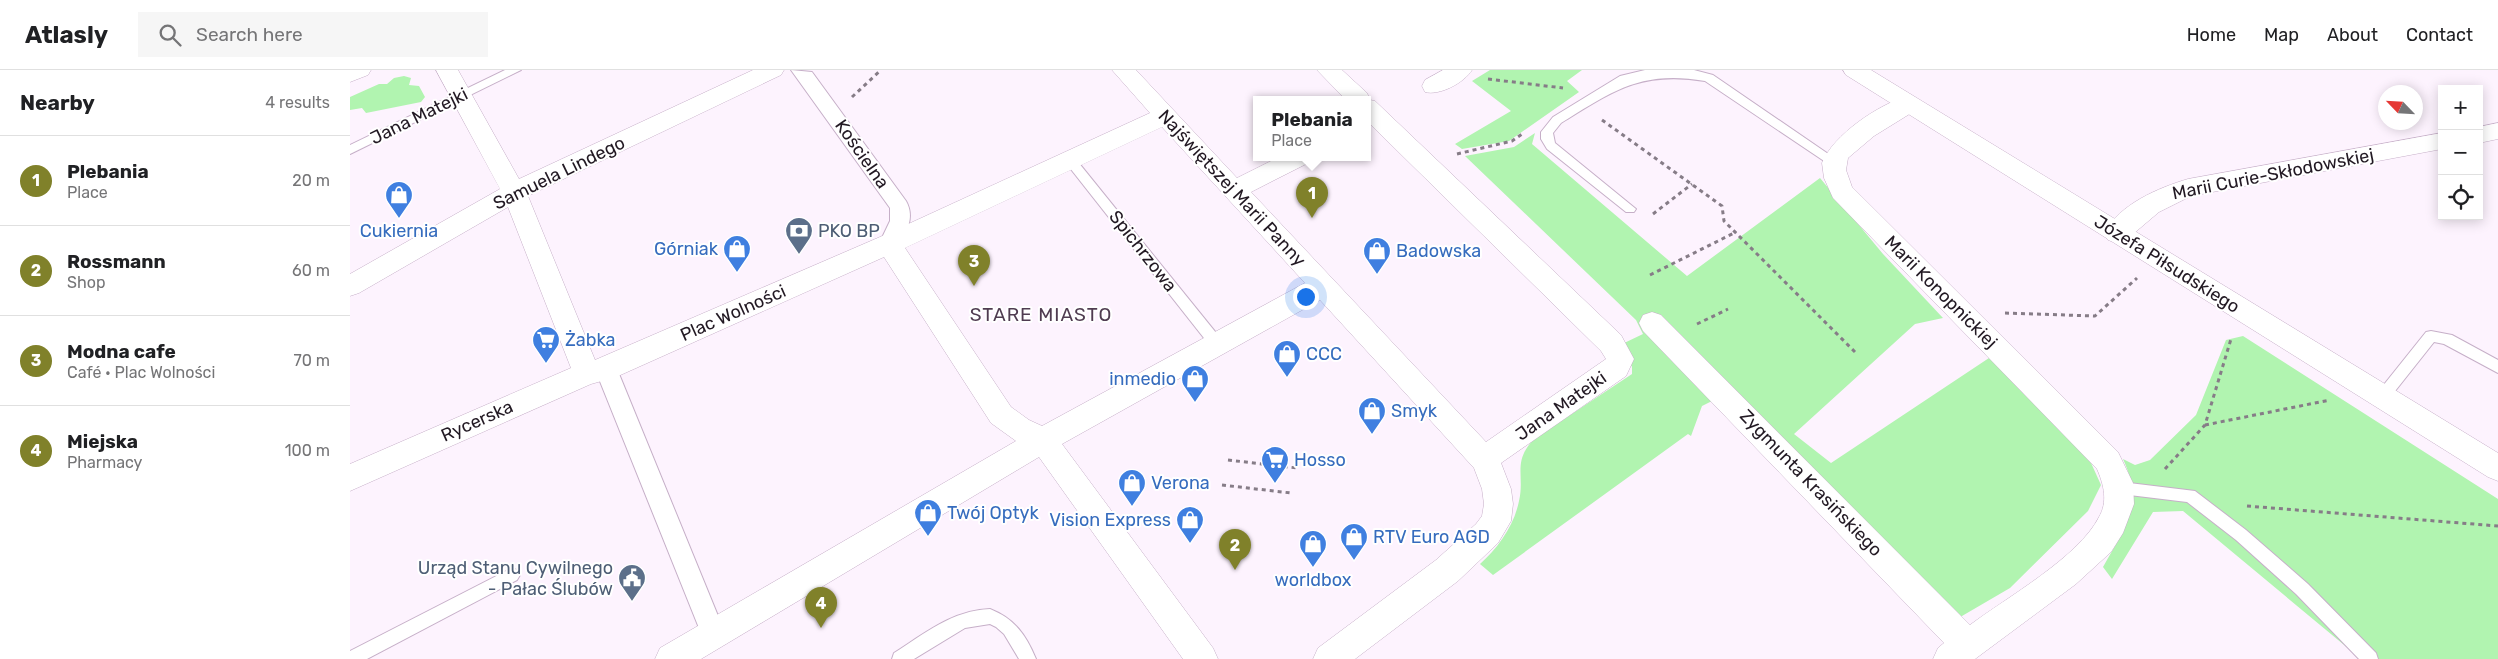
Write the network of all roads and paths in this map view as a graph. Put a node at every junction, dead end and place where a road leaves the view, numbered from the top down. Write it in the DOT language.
graph roads {
  1 [pos="360,70"];
  2 [pos="446,70"];
  3 [pos="514,70"];
  4 [pos="773,70"];
  5 [pos="800,70"];
  6 [pos="881,70"];
  7 [pos="1123,70"];
  8 [pos="1328,70"];
  9 [pos="1854,70"];
  10 [pos="350,74"];
  11 [pos="1470,74"];
  12 [pos="1433,86"];
  13 [pos="1566,88"];
  14 [pos="462,96"];
  15 [pos="1353,96"];
  16 [pos="1582,104"];
  17 [pos="1908,104"];
  18 [pos="834,114"];
  19 [pos="1371,115"];
  20 [pos="1165,116"];
  21 [pos="2498,131"];
  22 [pos="2483,134"];
  23 [pos="2438,142"];
  24 [pos="350,150"];
  25 [pos="1070,160"];
  26 [pos="1291,161"];
  27 [pos="1834,162"];
  28 [pos="1692,184"];
  29 [pos="1234,190"];
  30 [pos="514,192"];
  31 [pos="1630,210"];
  32 [pos="1736,232"];
  33 [pos="2117,233"];
  34 [pos="889,244"];
  35 [pos="1650,275"];
  36 [pos="2140,275"];
  37 [pos="350,286"];
  38 [pos="1324,286"];
  39 [pos="1960,311"];
  40 [pos="1652,323"];
  41 [pos="2232,336"];
  42 [pos="1216,343"];
  43 [pos="1855,352"];
  44 [pos="2498,368"];
  45 [pos="596,371"];
  46 [pos="2383,396"];
  47 [pos="2337,399"];
  48 [pos="2206,424"];
  49 [pos="1043,440"];
  50 [pos="1484,459"];
  51 [pos="1228,460"];
  52 [pos="2492,463"];
  53 [pos="1297,468"];
  54 [pos="350,478"];
  55 [pos="1222,485"];
  56 [pos="2133,490"];
  57 [pos="1291,494"];
  58 [pos="2246,506"];
  59 [pos="2498,526"];
  60 [pos="512,575"];
  61 [pos="691,650"];
  62 [pos="1958,652"];
  63 [pos="351,659"];
  64 [pos="900,659"];
  65 [pos="1028,659"];
  66 [pos="1202,659"];
  67 [pos="1329,659"];
  68 [pos="2370,659"];
  1 -- 10 [label="street"];
  2 -- 14 [label="street"];
  3 -- 14 [label="lane, Jana Matejki"];
  4 -- 30 [label="street, Samuela Lindego"];
  5 -- 18 [label="street, Kościelna"];
  6 -- 18 [label="path"];
  7 -- 20 [label="street, Najświętszej Marii Panny"];
  8 -- 15 [label="street, Jana Matejki"];
  9 -- 17 [label="street, Józefa Piłsudskiego"];
  11 -- 12 [label="street"];
  11 -- 13 [label="path"];
  14 -- 24 [label="lane, Jana Matejki"];
  14 -- 30 [label="street"];
  16 -- 27 [label="lane"];
  16 -- 28 [label="path"];
  16 -- 31 [label="lane"];
  17 -- 27 [label="street"];
  17 -- 33 [label="street, Józefa Piłsudskiego"];
  18 -- 34 [label="street, Kościelna"];
  19 -- 50 [label="street, Jana Matejki"];
  20 -- 25 [label="street, Plac Wolności"];
  20 -- 29 [label="street, Najświętszej Marii Panny"];
  21 -- 22 [label="street"];
  23 -- 33 [label="street, Marii Curie-Skłodowskiej"];
  25 -- 34 [label="street, Plac Wolności"];
  25 -- 42 [label="lane, Spichrzowa"];
  26 -- 29 [label="street"];
  27 -- 39 [label="street, Marii Konopnickiej"];
  28 -- 31 [label="path"];
  28 -- 32 [label="path"];
  29 -- 38 [label="street, Najświętszej Marii Panny"];
  30 -- 37 [label="street, Samuela Lindego"];
  30 -- 45 [label="street"];
  32 -- 35 [label="path"];
  32 -- 43 [label="path"];
  33 -- 46 [label="street, Józefa Piłsudskiego"];
  34 -- 45 [label="street, Plac Wolności"];
  34 -- 49 [label="street"];
  36 -- 39 [label="path"];
  38 -- 42 [label="street"];
  38 -- 50 [label="street, Najświętszej Marii Panny"];
  39 -- 56 [label="street, Marii Konopnickiej"];
  40 -- 62 [label="street, Zygmunta Krasińskiego"];
  41 -- 48 [label="path"];
  42 -- 49 [label="street"];
  44 -- 46 [label="lane"];
  45 -- 54 [label="street, Rycerska"];
  45 -- 61 [label="street"];
  46 -- 52 [label="street, Józefa Piłsudskiego"];
  47 -- 48 [label="path"];
  48 -- 56 [label="path"];
  49 -- 61 [label="street"];
  49 -- 66 [label="street"];
  50 -- 67 [label="street"];
  51 -- 53 [label="path"];
  55 -- 57 [label="path"];
  56 -- 62 [label="street"];
  56 -- 68 [label="lane"];
  58 -- 59 [label="path"];
  60 -- 63 [label="lane"];
  64 -- 65 [label="lane"];
}
